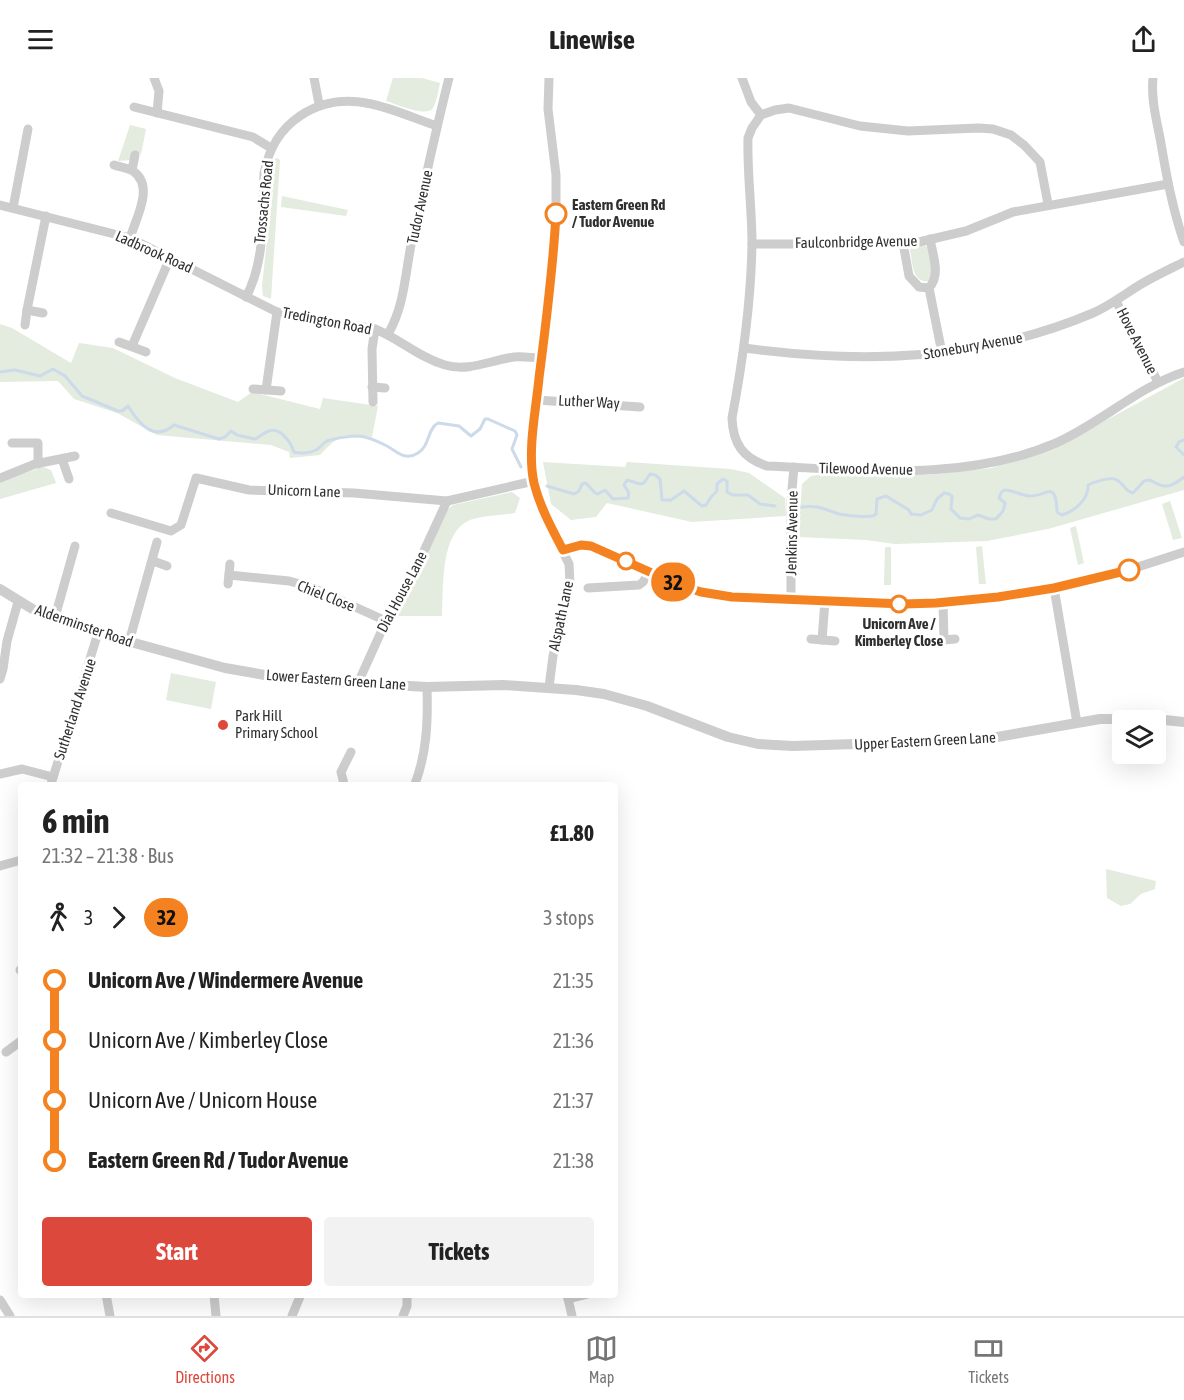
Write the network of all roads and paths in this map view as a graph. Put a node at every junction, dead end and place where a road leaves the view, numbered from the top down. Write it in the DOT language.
graph roads {
  1 [pos="154,78"];
  2 [pos="314,78"];
  3 [pos="449,78"];
  4 [pos="549,78"];
  5 [pos="742,78"];
  6 [pos="1153,78"];
  7 [pos="319,104"];
  8 [pos="134,107"];
  9 [pos="157,113"];
  10 [pos="761,115"];
  11 [pos="437,126"];
  12 [pos="28,129"];
  13 [pos="272,148"];
  14 [pos="135,155"];
  15 [pos="114,165"];
  16 [pos="132,170"];
  17 [pos="1168,184"];
  18 [pos="1048,204"];
  19 [pos="0,205"];
  20 [pos="13,208"];
  21 [pos="46,216"];
  22 [pos="130,238"];
  23 [pos="930,239"];
  24 [pos="1184,242"];
  25 [pos="903,243"];
  26 [pos="752,244"];
  27 [pos="170,258"];
  28 [pos="1184,262"];
  29 [pos="929,288"];
  30 [pos="246,297"];
  31 [pos="1116,301"];
  32 [pos="267,308"];
  33 [pos="27,310"];
  34 [pos="277,312"];
  35 [pos="44,313"];
  36 [pos="25,324"];
  37 [pos="375,329"];
  38 [pos="388,334"];
  39 [pos="119,342"];
  40 [pos="132,345"];
  41 [pos="744,348"];
  42 [pos="146,352"];
  43 [pos="942,353"];
  44 [pos="542,358"];
  45 [pos="1184,372"];
  46 [pos="1158,382"];
  47 [pos="372,387"];
  48 [pos="385,388"];
  49 [pos="253,389"];
  50 [pos="266,390"];
  51 [pos="281,391"];
  52 [pos="537,400"];
  53 [pos="373,402"];
  54 [pos="640,407"];
  55 [pos="12,443"];
  56 [pos="75,456"];
  57 [pos="62,459"];
  58 [pos="38,464"];
  59 [pos="794,467"];
  60 [pos="534,477"];
  61 [pos="0,478"];
  62 [pos="69,478"];
  63 [pos="447,501"];
  64 [pos="111,513"];
  65 [pos="157,543"];
  66 [pos="75,546"];
  67 [pos="563,550"];
  68 [pos="1183,554"];
  69 [pos="153,561"];
  70 [pos="230,564"];
  71 [pos="167,566"];
  72 [pos="650,572"];
  73 [pos="588,588"];
  74 [pos="1054,588"];
  75 [pos="0,589"];
  76 [pos="792,599"];
  77 [pos="825,601"];
  78 [pos="18,602"];
  79 [pos="943,602"];
  80 [pos="55,617"];
  81 [pos="386,621"];
  82 [pos="98,633"];
  83 [pos="811,639"];
  84 [pos="955,639"];
  85 [pos="822,640"];
  86 [pos="835,640"];
  87 [pos="933,640"];
  88 [pos="944,640"];
  89 [pos="129,642"];
  90 [pos="172,655"];
  91 [pos="0,679"];
  92 [pos="358,683"];
  93 [pos="427,687"];
  94 [pos="549,687"];
  95 [pos="1184,722"];
  96 [pos="1077,723"];
  97 [pos="351,752"];
  98 [pos="0,774"];
  99 [pos="52,781"];
  100 [pos="344,782"];
  101 [pos="416,782"];
  102 [pos="18,861"];
  103 [pos="0,866"];
  104 [pos="18,1043"];
  105 [pos="6,1052"];
  106 [pos="107,1298"];
  107 [pos="214,1298"];
  108 [pos="299,1298"];
  109 [pos="407,1298"];
  110 [pos="567,1298"];
  111 [pos="0,1300"];
  112 [pos="10,1316"];
  113 [pos="110,1316"];
  114 [pos="216,1316"];
  115 [pos="292,1316"];
  116 [pos="403,1316"];
  117 [pos="572,1316"];
  1 -- 9 [label="street"];
  2 -- 7 [label="street"];
  3 -- 11 [label="street, Tudor Avenue"];
  4 -- 44 [label="street, Alspath Lane"];
  5 -- 10 [label="street"];
  6 -- 17 [label="street"];
  7 -- 11 [label="street, Trossachs Road"];
  7 -- 13 [label="street, Trossachs Road"];
  8 -- 9 [label="street"];
  9 -- 13 [label="street"];
  10 -- 18 [label="street"];
  10 -- 26 [label="street, Tilewood Avenue"];
  11 -- 38 [label="street, Tudor Avenue"];
  12 -- 20 [label="street"];
  13 -- 30 [label="street, Trossachs Road"];
  14 -- 16 [label="street"];
  15 -- 16 [label="street"];
  16 -- 22 [label="street"];
  17 -- 18 [label="street, Faulconbridge Avenue"];
  17 -- 24 [label="street"];
  18 -- 23 [label="street, Faulconbridge Avenue"];
  19 -- 20 [label="street, Ladbrook Road"];
  20 -- 21 [label="street, Ladbrook Road"];
  21 -- 22 [label="street, Ladbrook Road"];
  21 -- 33 [label="street"];
  22 -- 27 [label="street, Ladbrook Road"];
  23 -- 25 [label="street, Faulconbridge Avenue"];
  23 -- 29 [label="street"];
  25 -- 26 [label="street, Faulconbridge Avenue"];
  25 -- 29 [label="street"];
  26 -- 41 [label="street, Tilewood Avenue"];
  27 -- 30 [label="street, Ladbrook Road"];
  27 -- 40 [label="street"];
  28 -- 31 [label="street, Stonebury Avenue"];
  29 -- 43 [label="street"];
  30 -- 32 [label="street, Ladbrook Road"];
  31 -- 43 [label="street, Stonebury Avenue"];
  31 -- 46 [label="street, Hove Avenue"];
  32 -- 34 [label="street, Tredington Road"];
  33 -- 35 [label="street"];
  33 -- 36 [label="street"];
  34 -- 37 [label="street, Tredington Road"];
  34 -- 50 [label="street"];
  37 -- 38 [label="street, Tredington Road"];
  37 -- 47 [label="street"];
  38 -- 44 [label="street, Tredington Road"];
  39 -- 40 [label="street"];
  40 -- 42 [label="street"];
  41 -- 43 [label="street, Stonebury Avenue"];
  41 -- 59 [label="street, Tilewood Avenue"];
  44 -- 52 [label="street, Alspath Lane"];
  45 -- 46 [label="street, Tilewood Avenue"];
  46 -- 59 [label="street, Tilewood Avenue"];
  47 -- 48 [label="street"];
  47 -- 53 [label="street"];
  49 -- 50 [label="street"];
  50 -- 51 [label="street"];
  52 -- 54 [label="street, Luther Way"];
  52 -- 60 [label="street, Alspath Lane"];
  55 -- 58 [label="street"];
  56 -- 57 [label="street"];
  57 -- 58 [label="street"];
  57 -- 62 [label="street"];
  58 -- 61 [label="street"];
  59 -- 76 [label="street, Jenkins Avenue"];
  60 -- 63 [label="street, Unicorn Lane"];
  60 -- 67 [label="street, Alspath Lane"];
  63 -- 64 [label="street, Unicorn Lane"];
  63 -- 81 [label="street, Dial House Lane"];
  65 -- 69 [label="street"];
  66 -- 80 [label="street"];
  67 -- 72 [label="street"];
  67 -- 94 [label="street, Alspath Lane"];
  68 -- 74 [label="street"];
  69 -- 71 [label="street"];
  69 -- 89 [label="street"];
  70 -- 81 [label="street, Chiel Close"];
  72 -- 73 [label="street"];
  72 -- 76 [label="street"];
  74 -- 79 [label="street"];
  74 -- 96 [label="street"];
  75 -- 78 [label="street, Alderminster Road"];
  76 -- 77 [label="street"];
  77 -- 79 [label="street"];
  77 -- 85 [label="street"];
  78 -- 80 [label="street, Alderminster Road"];
  78 -- 91 [label="street"];
  79 -- 88 [label="street"];
  80 -- 82 [label="street, Alderminster Road"];
  81 -- 92 [label="street, Dial House Lane"];
  82 -- 89 [label="street, Alderminster Road"];
  82 -- 99 [label="street, Sutherland Avenue"];
  83 -- 85 [label="street"];
  84 -- 88 [label="street"];
  85 -- 86 [label="street"];
  87 -- 88 [label="street"];
  89 -- 90 [label="street, Alderminster Road"];
  90 -- 92 [label="street, Lower Eastern Green Lane"];
  92 -- 93 [label="street, Lower Eastern Green Lane"];
  93 -- 94 [label="street, Lower Eastern Green Lane"];
  93 -- 101 [label="street"];
  94 -- 96 [label="street, Upper Eastern Green Lane"];
  95 -- 96 [label="street, Upper Eastern Green Lane"];
  97 -- 100 [label="street"];
  98 -- 99 [label="street"];
  102 -- 103 [label="street"];
  104 -- 105 [label="street"];
  106 -- 113 [label="street"];
  107 -- 114 [label="street"];
  108 -- 115 [label="street"];
  109 -- 116 [label="street"];
  110 -- 117 [label="street"];
  111 -- 112 [label="street"];
}
